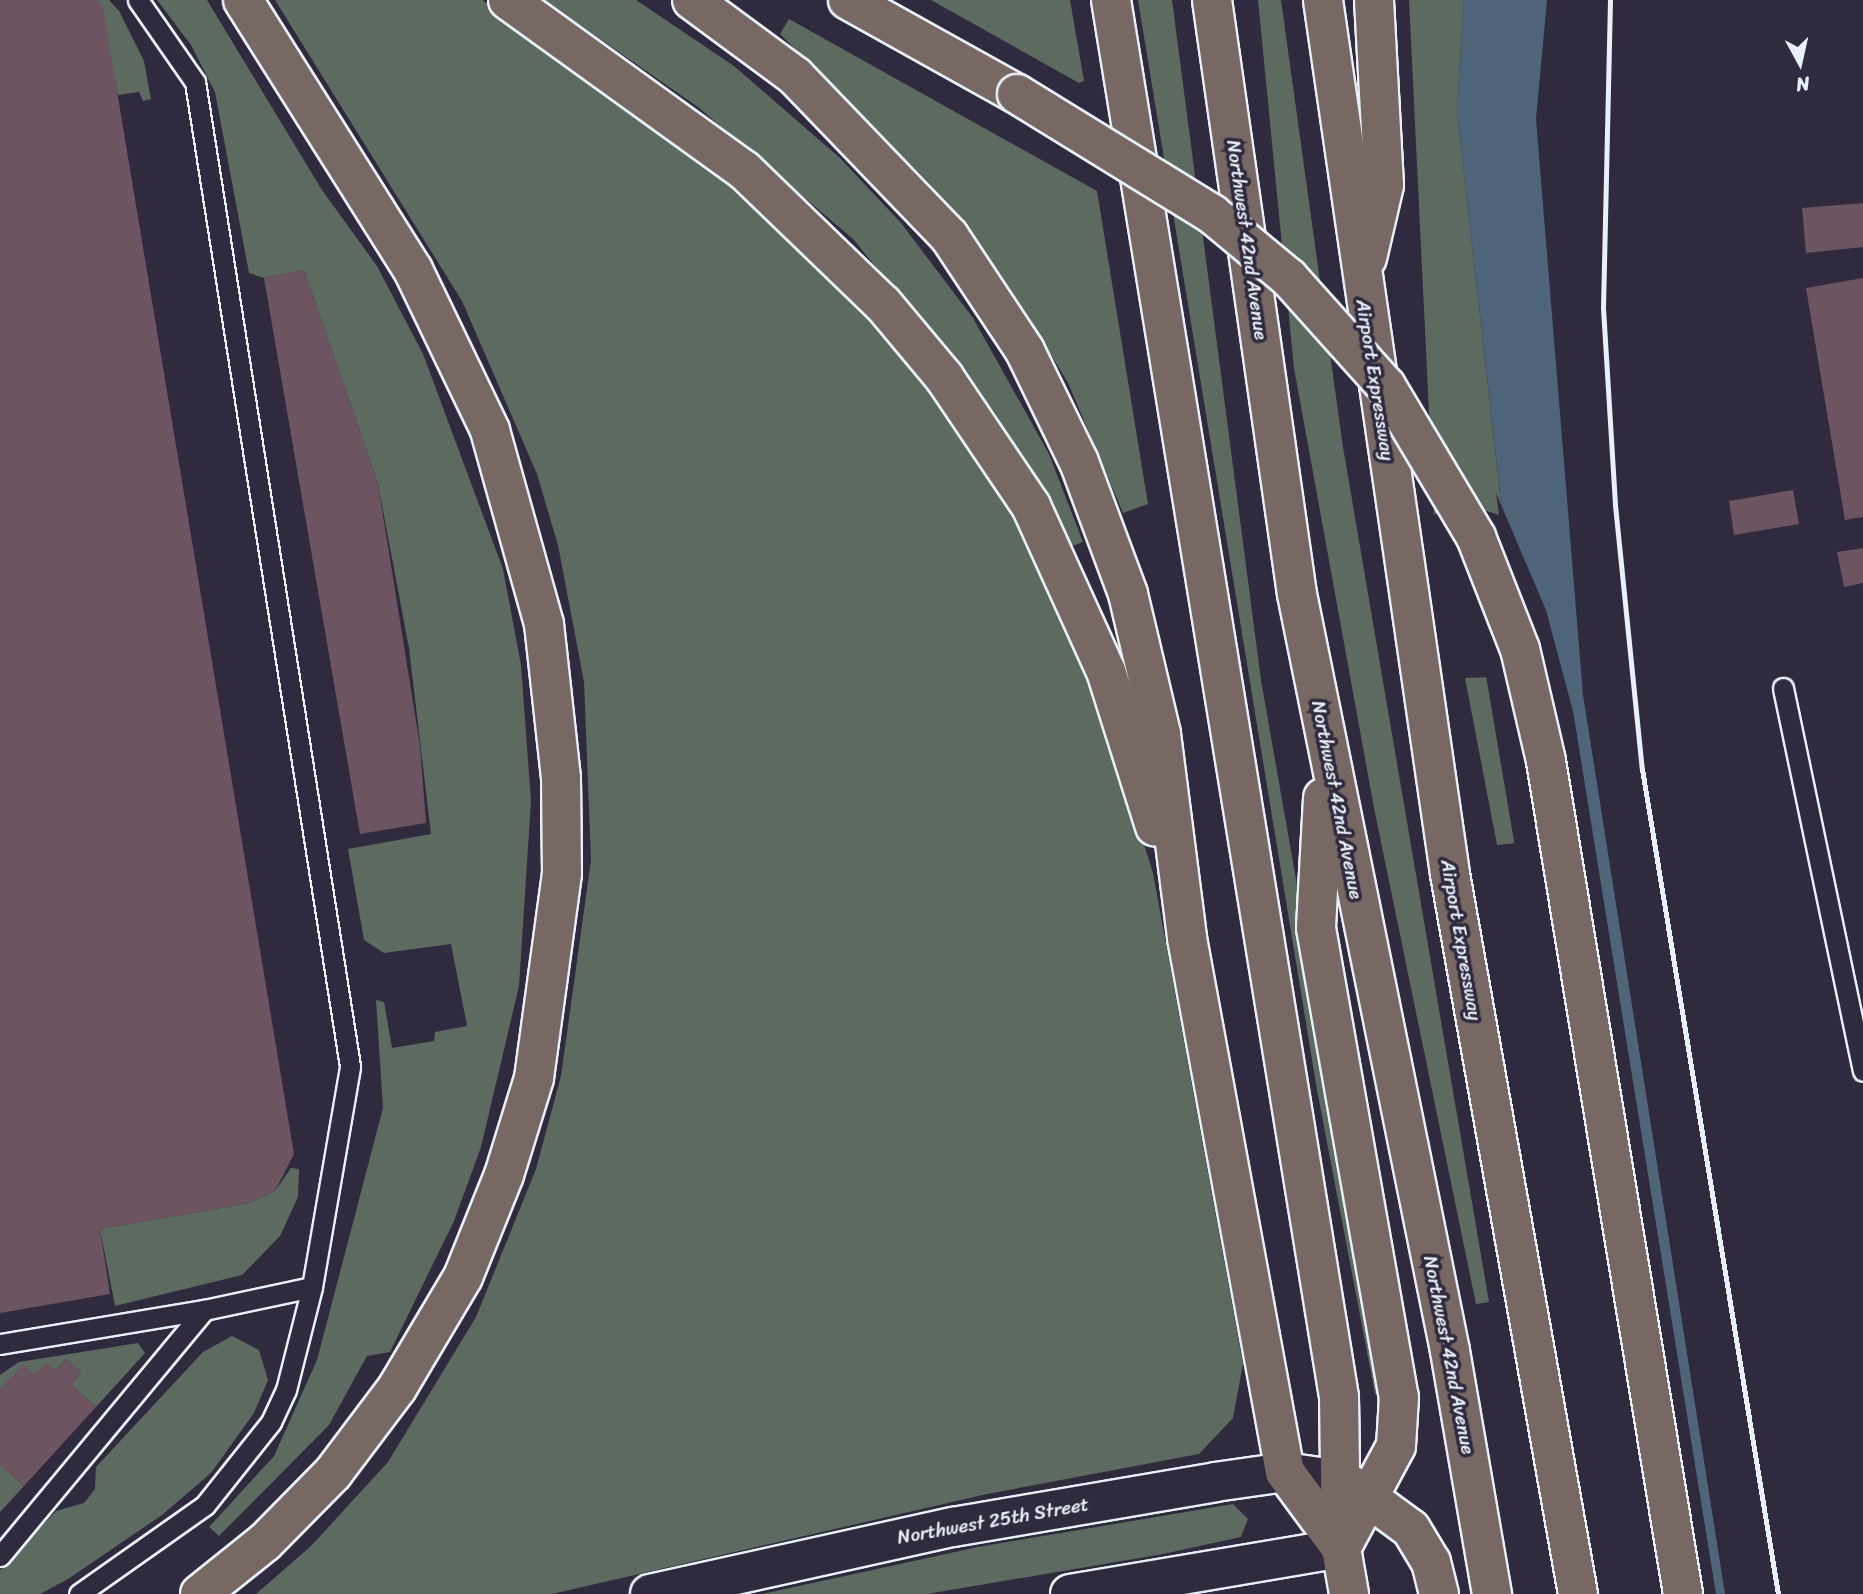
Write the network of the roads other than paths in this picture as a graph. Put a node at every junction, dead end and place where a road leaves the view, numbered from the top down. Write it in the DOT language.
graph roads {
  1 [pos="138,0"];
  2 [pos="243,0"];
  3 [pos="508,0"];
  4 [pos="692,0"];
  5 [pos="848,0"];
  6 [pos="1111,0"];
  7 [pos="1212,0"];
  8 [pos="1323,0"];
  9 [pos="1374,0"];
  10 [pos="1360,284"];
  11 [pos="1783,688"];
  12 [pos="1325,739"];
  13 [pos="1187,937"];
  14 [pos="1863,1071"];
  15 [pos="312,1287"];
  16 [pos="204,1310"];
  17 [pos="0,1344"];
  18 [pos="1285,1472"];
  19 [pos="1356,1488"];
  20 [pos="1342,1548"];
  21 [pos="0,1556"];
  22 [pos="79,1594"];
  23 [pos="200,1594"];
  24 [pos="650,1594"];
  25 [pos="1072,1594"];
  26 [pos="1349,1594"];
  27 [pos="1438,1594"];
  28 [pos="1492,1594"];
  29 [pos="1578,1594"];
  30 [pos="1683,1594"];
  1 -- 15 [label="lane"];
  2 -- 23 [label="highway"];
  3 -- 13 [label="highway"];
  4 -- 13 [label="highway"];
  5 -- 30 [label="highway, bridge"];
  6 -- 19 [label="highway"];
  7 -- 12 [label="highway, Northwest 42nd Avenue"];
  8 -- 10 [label="highway, Airport Expressway"];
  9 -- 10 [label="highway"];
  10 -- 29 [label="highway, Airport Expressway"];
  11 -- 14 [label="lane"];
  12 -- 19 [label="highway"];
  12 -- 28 [label="highway, Northwest 42nd Avenue"];
  13 -- 18 [label="highway"];
  15 -- 16 [label="lane"];
  15 -- 22 [label="lane"];
  16 -- 17 [label="lane"];
  16 -- 21 [label="lane"];
  18 -- 19 [label="street, Northwest 25th Street"];
  18 -- 20 [label="highway"];
  18 -- 24 [label="street, Northwest 25th Street"];
  19 -- 20 [label="highway"];
  19 -- 27 [label="highway"];
  20 -- 25 [label="street"];
  20 -- 26 [label="highway"];
}
